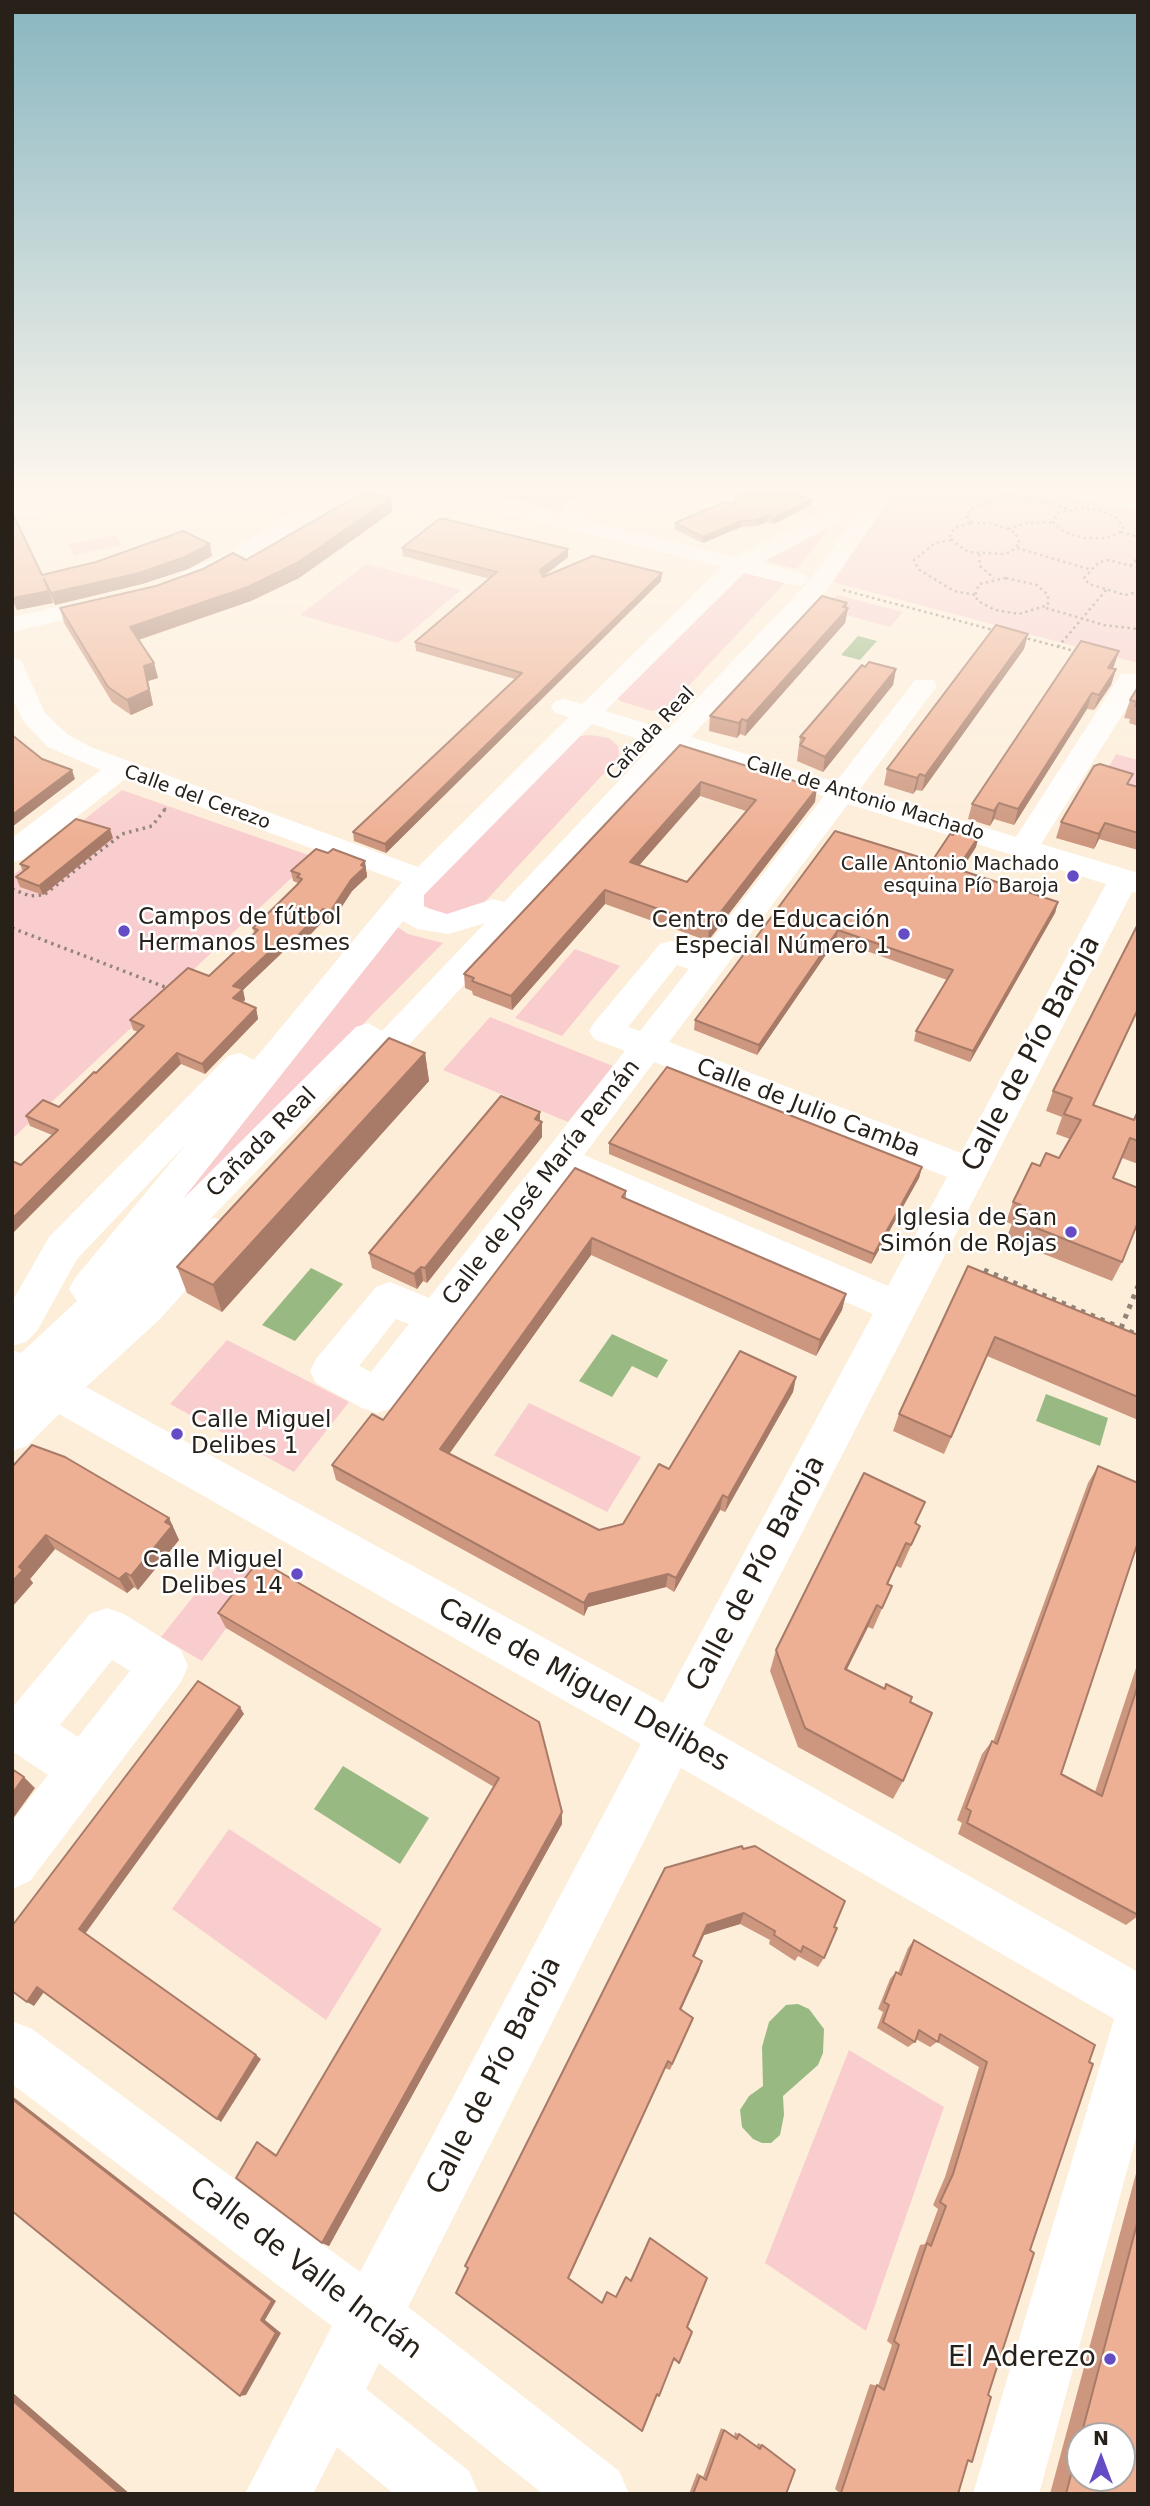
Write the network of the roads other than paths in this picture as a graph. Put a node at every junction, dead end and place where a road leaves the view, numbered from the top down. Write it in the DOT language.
graph roads {
  1 [pos="86,608"];
  2 [pos="669,608"];
  3 [pos="690,608"];
  4 [pos="783,608"];
  5 [pos="12,625"];
  6 [pos="12,665"];
  7 [pos="1138,682"];
  8 [pos="924,686"];
  9 [pos="575,710"];
  10 [pos="22,718"];
  11 [pos="662,735"];
  12 [pos="119,770"];
  13 [pos="843,792"];
  14 [pos="1024,848"];
  15 [pos="12,853"];
  16 [pos="411,881"];
  17 [pos="1131,881"];
  18 [pos="493,909"];
  19 [pos="709,965"];
  20 [pos="647,1047"];
  21 [pos="560,1160"];
  22 [pos="970,1171"];
  23 [pos="899,1308"];
  24 [pos="436,1318"];
  25 [pos="12,1330"];
  26 [pos="26,1380"];
  27 [pos="12,1433"];
  28 [pos="672,1735"];
  29 [pos="84,1770"];
  30 [pos="12,1863"];
  31 [pos="1138,2003"];
  32 [pos="1138,2027"];
  33 [pos="12,2049"];
  34 [pos="370,2317"];
  35 [pos="328,2399"];
  36 [pos="278,2494"];
  37 [pos="446,2494"];
  38 [pos="596,2494"];
  39 [pos="1006,2494"];
  1 -- 5 [label="street"];
  2 -- 9 [label="street"];
  3 -- 9 [label="street, Cañada Real"];
  4 -- 11 [label="street"];
  6 -- 10 [label="street, Calle del Cerezo"];
  7 -- 14 [label="street"];
  8 -- 13 [label="street, Calle de José María Pemán"];
  9 -- 11 [label="street, Calle de Antonio Machado"];
  9 -- 16 [label="street, Cañada Real"];
  10 -- 12 [label="street, Calle del Cerezo"];
  11 -- 13 [label="street, Calle de Antonio Machado"];
  11 -- 18 [label="street, Cañada Real"];
  11 -- 26 [label="street"];
  12 -- 15 [label="street"];
  12 -- 16 [label="street, Calle del Cerezo"];
  13 -- 14 [label="street, Calle de Antonio Machado"];
  13 -- 19 [label="street, Calle de José María Pemán"];
  14 -- 17 [label="street, Calle de Antonio Machado"];
  16 -- 18 [label="street, Cañada Real"];
  16 -- 25 [label="street"];
  16 -- 26 [label="street, Cañada Real"];
  17 -- 22 [label="street, Calle de Pío Baroja"];
  18 -- 26 [label="street, Cañada Real"];
  19 -- 20 [label="street, Calle de José María Pemán"];
  19 -- 20 [label="street, Calle de José María Pemán"];
  20 -- 21 [label="street, Calle de José María Pemán"];
  20 -- 22 [label="street, Calle de Julio Camba"];
  21 -- 23 [label="street"];
  21 -- 24 [label="street, Calle de José María Pemán"];
  22 -- 23 [label="street, Calle de Pío Baroja"];
  23 -- 28 [label="street, Calle de Pío Baroja"];
  26 -- 27 [label="street"];
  26 -- 28 [label="street, Calle de Miguel Delibes"];
  28 -- 31 [label="street, Calle de Miguel Delibes"];
  28 -- 34 [label="street, Calle de Pío Baroja"];
  29 -- 30 [label="street"];
  32 -- 39 [label="street"];
  33 -- 34 [label="street, Calle de Valle Inclán"];
  34 -- 35 [label="street, Calle de Pío Baroja"];
  34 -- 38 [label="street, Calle de Valle Inclán"];
  35 -- 36 [label="street, Calle de Pío Baroja"];
  35 -- 37 [label="street"];
}
